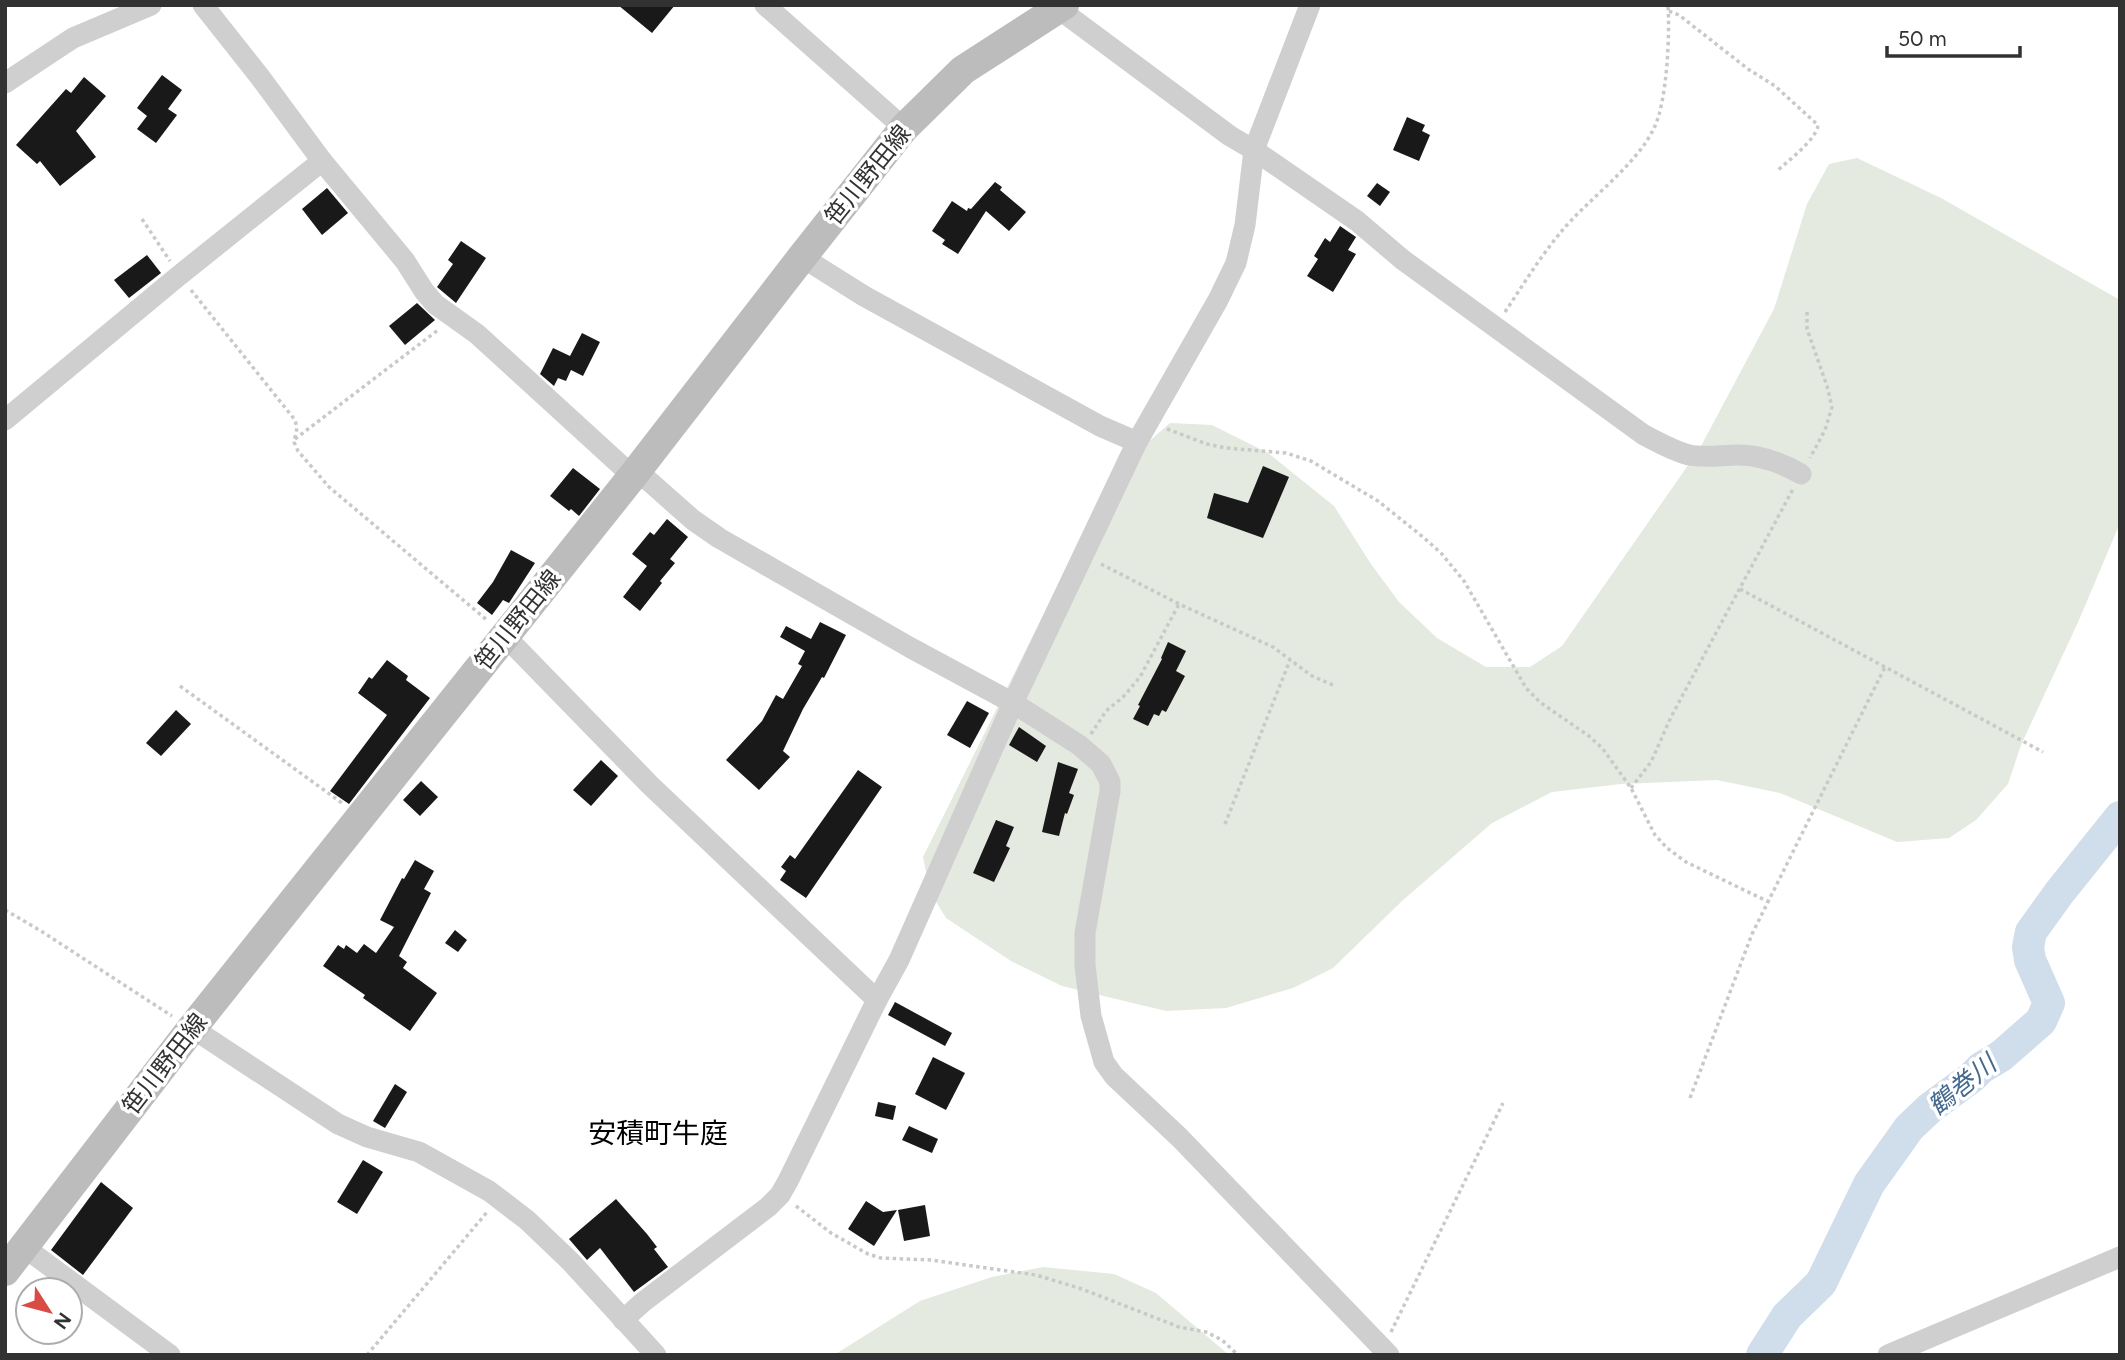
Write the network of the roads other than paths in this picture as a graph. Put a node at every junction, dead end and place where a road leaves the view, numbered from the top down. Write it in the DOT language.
graph roads {
  1 [pos="151,5"];
  2 [pos="203,5"];
  3 [pos="765,5"];
  4 [pos="1310,5"];
  5 [pos="1061,7"];
  6 [pos="5,83"];
  7 [pos="904,128"];
  8 [pos="1254,150"];
  9 [pos="322,161"];
  10 [pos="802,257"];
  11 [pos="5,419"];
  12 [pos="1137,442"];
  13 [pos="635,473"];
  14 [pos="1801,474"];
  15 [pos="505,636"];
  16 [pos="1013,703"];
  17 [pos="877,1000"];
  18 [pos="192,1027"];
  19 [pos="24,1247"];
  20 [pos="2120,1256"];
  21 [pos="5,1271"];
  22 [pos="623,1320"];
  23 [pos="1384,1349"];
  24 [pos="170,1355"];
  25 [pos="656,1355"];
  26 [pos="1888,1355"];
  1 -- 6 [label="street"];
  2 -- 9 [label="street"];
  3 -- 7 [label="street"];
  4 -- 8 [label="street"];
  5 -- 7 [label="street, 笹川野田線"];
  5 -- 8 [label="street"];
  7 -- 10 [label="street, 笹川野田線"];
  8 -- 12 [label="street"];
  8 -- 14 [label="street"];
  9 -- 11 [label="street"];
  9 -- 13 [label="street"];
  10 -- 12 [label="street"];
  10 -- 13 [label="street, 笹川野田線"];
  12 -- 16 [label="street"];
  13 -- 15 [label="street, 笹川野田線"];
  13 -- 16 [label="street"];
  15 -- 17 [label="street"];
  15 -- 18 [label="street, 笹川野田線"];
  16 -- 17 [label="street"];
  16 -- 23 [label="street"];
  17 -- 22 [label="street"];
  18 -- 19 [label="street, 笹川野田線"];
  18 -- 22 [label="street"];
  19 -- 21 [label="street, 笹川野田線"];
  19 -- 24 [label="street"];
  20 -- 26 [label="street"];
  22 -- 25 [label="street"];
}
